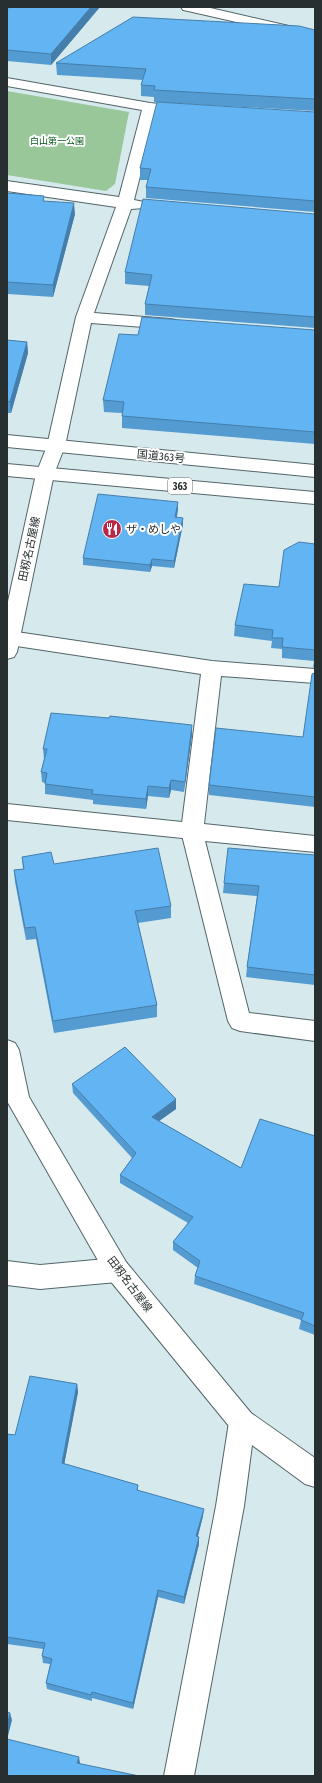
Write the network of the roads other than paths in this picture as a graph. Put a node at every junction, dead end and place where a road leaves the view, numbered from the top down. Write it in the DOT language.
graph roads {
  1 [pos="188,7"];
  2 [pos="315,36"];
  3 [pos="7,82"];
  4 [pos="150,107"];
  5 [pos="181,109"];
  6 [pos="7,186"];
  7 [pos="125,203"];
  8 [pos="156,206"];
  9 [pos="84,317"];
  10 [pos="184,325"];
  11 [pos="7,441"];
  12 [pos="56,446"];
  13 [pos="7,470"];
  14 [pos="315,471"];
  15 [pos="45,474"];
  16 [pos="315,498"];
  17 [pos="8,645"];
  18 [pos="212,668"];
  19 [pos="315,676"];
  20 [pos="7,812"];
  21 [pos="192,831"];
  22 [pos="315,844"];
  23 [pos="315,1031"];
  24 [pos="7,1050"];
  25 [pos="117,1270"];
  26 [pos="7,1272"];
  27 [pos="242,1422"];
  28 [pos="315,1474"];
  29 [pos="179,1776"];
  1 -- 2 [label="main road"];
  3 -- 4 [label="main road"];
  4 -- 5 [label="main road"];
  4 -- 7 [label="main road, 田籾名古屋線"];
  6 -- 7 [label="main road"];
  7 -- 8 [label="main road"];
  7 -- 9 [label="main road, 田籾名古屋線"];
  9 -- 10 [label="main road"];
  9 -- 12 [label="main road, 田籾名古屋線"];
  11 -- 12 [label="main road, 国道363号"];
  12 -- 14 [label="main road, 国道363号"];
  12 -- 15 [label="main road, 田籾名古屋線"];
  13 -- 15 [label="main road, 363"];
  15 -- 16 [label="main road, 363"];
  15 -- 17 [label="main road, 田籾名古屋線"];
  17 -- 18 [label="main road"];
  18 -- 19 [label="main road"];
  18 -- 21 [label="main road"];
  20 -- 21 [label="main road"];
  21 -- 22 [label="main road"];
  21 -- 23 [label="main road"];
  24 -- 25 [label="main road, 田籾名古屋線"];
  25 -- 26 [label="main road"];
  25 -- 27 [label="main road, 田籾名古屋線"];
  27 -- 28 [label="main road, 田籾名古屋線"];
  27 -- 29 [label="main road"];
}
